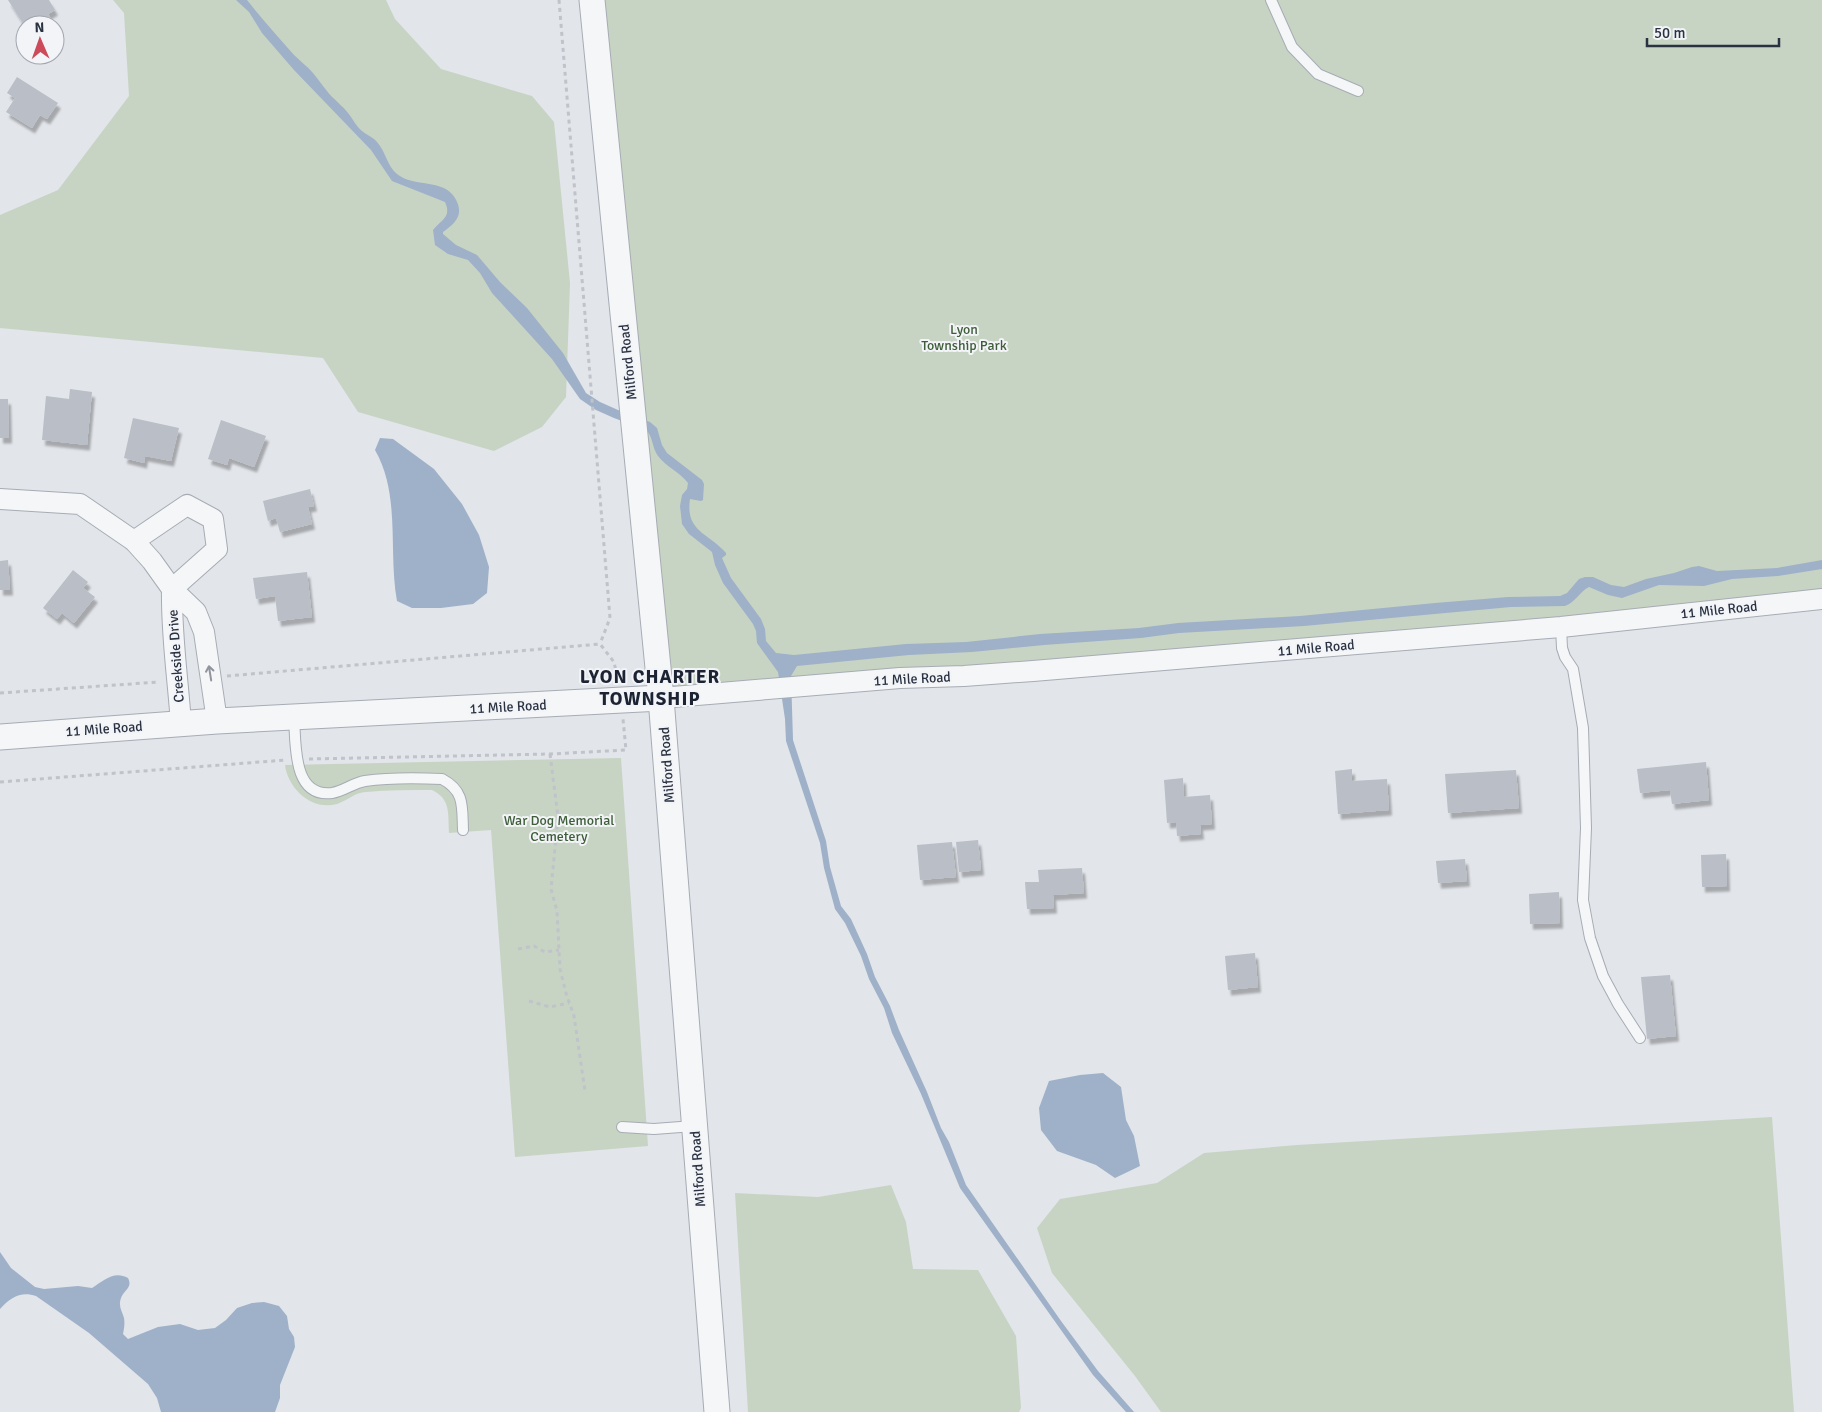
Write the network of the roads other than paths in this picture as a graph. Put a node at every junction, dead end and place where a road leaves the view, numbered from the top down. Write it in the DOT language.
graph roads {
  1 [pos="592,0"];
  2 [pos="1271,0"];
  3 [pos="1358,91"];
  4 [pos="0,499"];
  5 [pos="134,541"];
  6 [pos="172,589"];
  7 [pos="1822,599"];
  8 [pos="1561,627"];
  9 [pos="661,698"];
  10 [pos="294,718"];
  11 [pos="217,721"];
  12 [pos="181,724"];
  13 [pos="0,737"];
  14 [pos="463,830"];
  15 [pos="1640,1038"];
  16 [pos="695,1126"];
  17 [pos="622,1127"];
  18 [pos="717,1412"];
  1 -- 9 [label="street, Milford Road"];
  2 -- 3 [label="lane"];
  4 -- 5 [label="street, Creekside Drive"];
  5 -- 6 [label="street, Creekside Drive"];
  5 -- 6 [label="street, Creekside Drive"];
  11 -- 6 [label="street, Creekside Drive, one-way"];
  6 -- 12 [label="street, Creekside Drive"];
  7 -- 8 [label="street, 11 Mile Road"];
  8 -- 9 [label="street, 11 Mile Road"];
  8 -- 15 [label="lane"];
  9 -- 10 [label="street, 11 Mile Road"];
  9 -- 16 [label="street, Milford Road"];
  10 -- 11 [label="street, 11 Mile Road"];
  10 -- 14 [label="lane"];
  11 -- 12 [label="street, 11 Mile Road"];
  12 -- 13 [label="street, 11 Mile Road"];
  16 -- 17 [label="lane"];
  16 -- 18 [label="street, Milford Road"];
}
